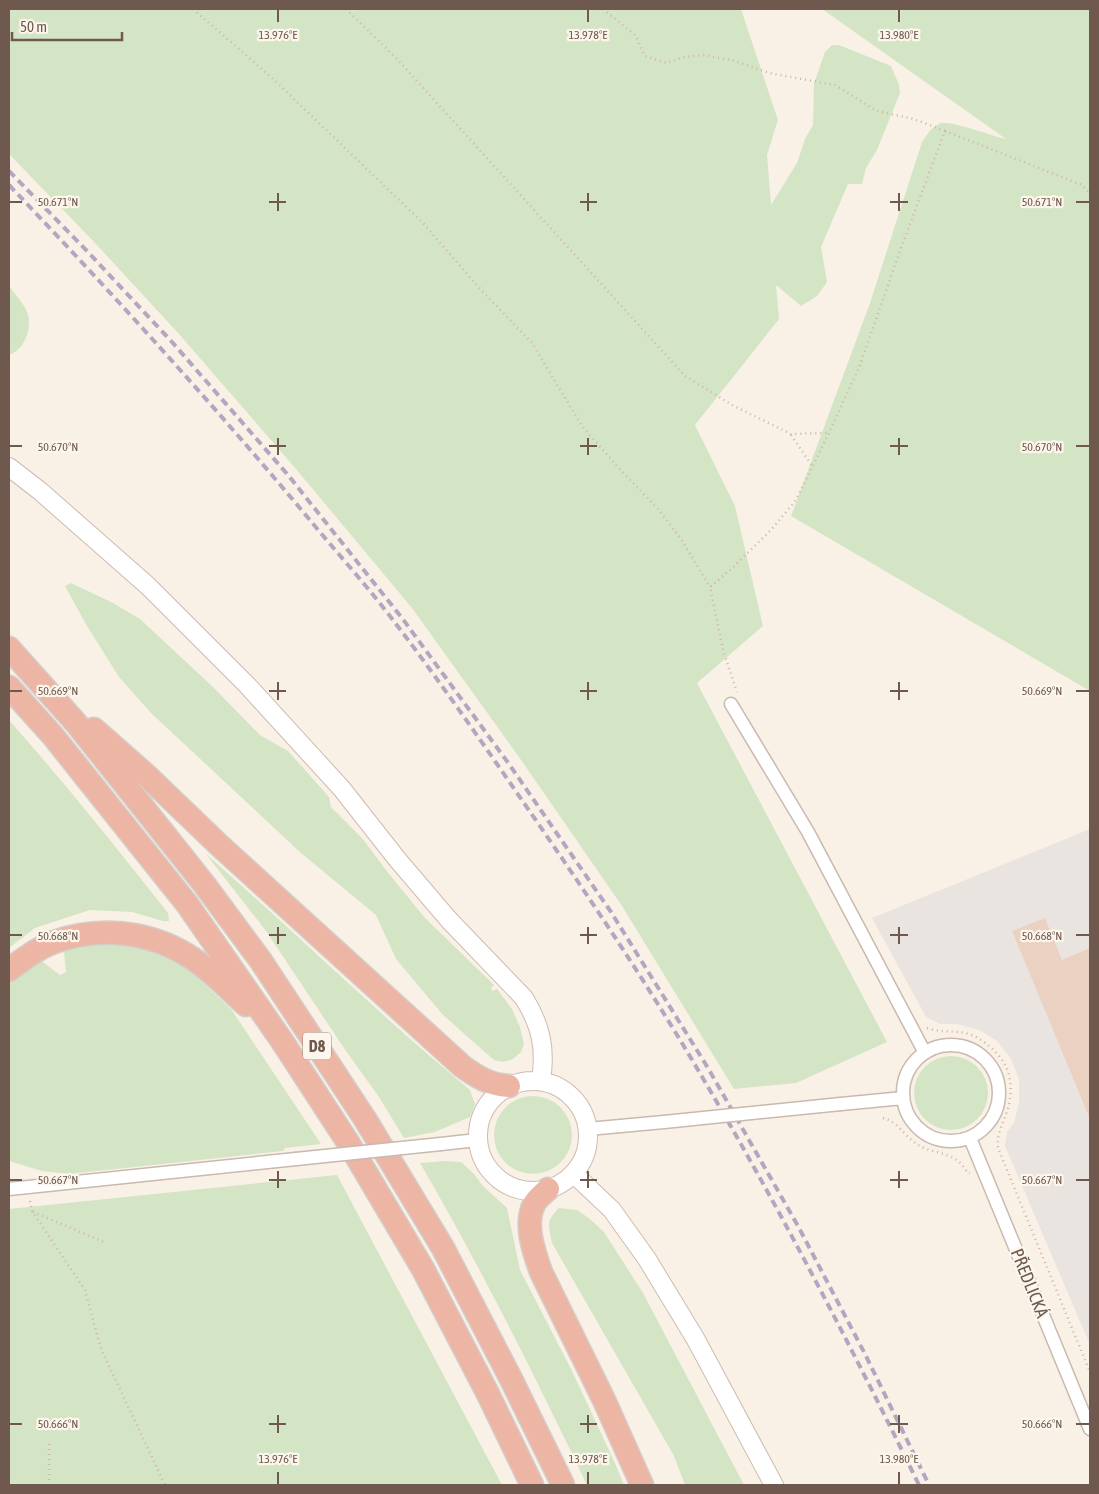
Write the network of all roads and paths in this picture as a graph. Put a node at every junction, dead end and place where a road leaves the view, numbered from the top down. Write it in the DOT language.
graph roads {
  1 [pos="193,9"];
  2 [pos="346,9"];
  3 [pos="603,9"];
  4 [pos="945,131"];
  5 [pos="1090,194"];
  6 [pos="829,433"];
  7 [pos="791,434"];
  8 [pos="9,467"];
  9 [pos="813,467"];
  10 [pos="710,588"];
  11 [pos="9,648"];
  12 [pos="35,676"];
  13 [pos="9,686"];
  14 [pos="734,698"];
  15 [pos="9,970"];
  16 [pos="924,1026"];
  17 [pos="282,1041"];
  18 [pos="925,1053"];
  19 [pos="541,1081"];
  20 [pos="510,1086"];
  21 [pos="903,1098"];
  22 [pos="883,1118"];
  23 [pos="588,1129"];
  24 [pos="970,1138"];
  25 [pos="477,1140"];
  26 [pos="574,1174"];
  27 [pos="974,1174"];
  28 [pos="9,1189"];
  29 [pos="548,1190"];
  30 [pos="104,1242"];
  31 [pos="1090,1372"];
  32 [pos="1090,1429"];
  33 [pos="49,1442"];
  34 [pos="49,1485"];
  35 [pos="165,1485"];
  36 [pos="532,1485"];
  37 [pos="563,1485"];
  38 [pos="642,1485"];
  39 [pos="774,1485"];
  1 -- 10 [label="path"];
  2 -- 7 [label="path"];
  3 -- 4 [label="path"];
  4 -- 5 [label="path"];
  4 -- 6 [label="path"];
  6 -- 7 [label="path"];
  6 -- 9 [label="path"];
  7 -- 9 [label="path"];
  8 -- 19 [label="street"];
  9 -- 10 [label="path"];
  10 -- 14 [label="path"];
  11 -- 12 [label="highway, D8"];
  12 -- 20 [label="highway"];
  12 -- 37 [label="highway, D8"];
  13 -- 17 [label="highway, D8"];
  14 -- 18 [label="street"];
  15 -- 17 [label="highway"];
  16 -- 31 [label="path"];
  17 -- 36 [label="highway, D8"];
  18 -- 21 [label="street"];
  18 -- 24 [label="street"];
  19 -- 20 [label="street"];
  19 -- 23 [label="street"];
  20 -- 25 [label="street"];
  21 -- 23 [label="street, bridge"];
  21 -- 24 [label="street"];
  22 -- 27 [label="path"];
  23 -- 26 [label="street"];
  24 -- 32 [label="street, PŘEDLICKÁ"];
  25 -- 28 [label="street, bridge"];
  25 -- 29 [label="street"];
  26 -- 29 [label="street"];
  26 -- 39 [label="street"];
  29 -- 38 [label="highway"];
  30 -- 35 [label="path"];
  33 -- 34 [label="path"];
}
